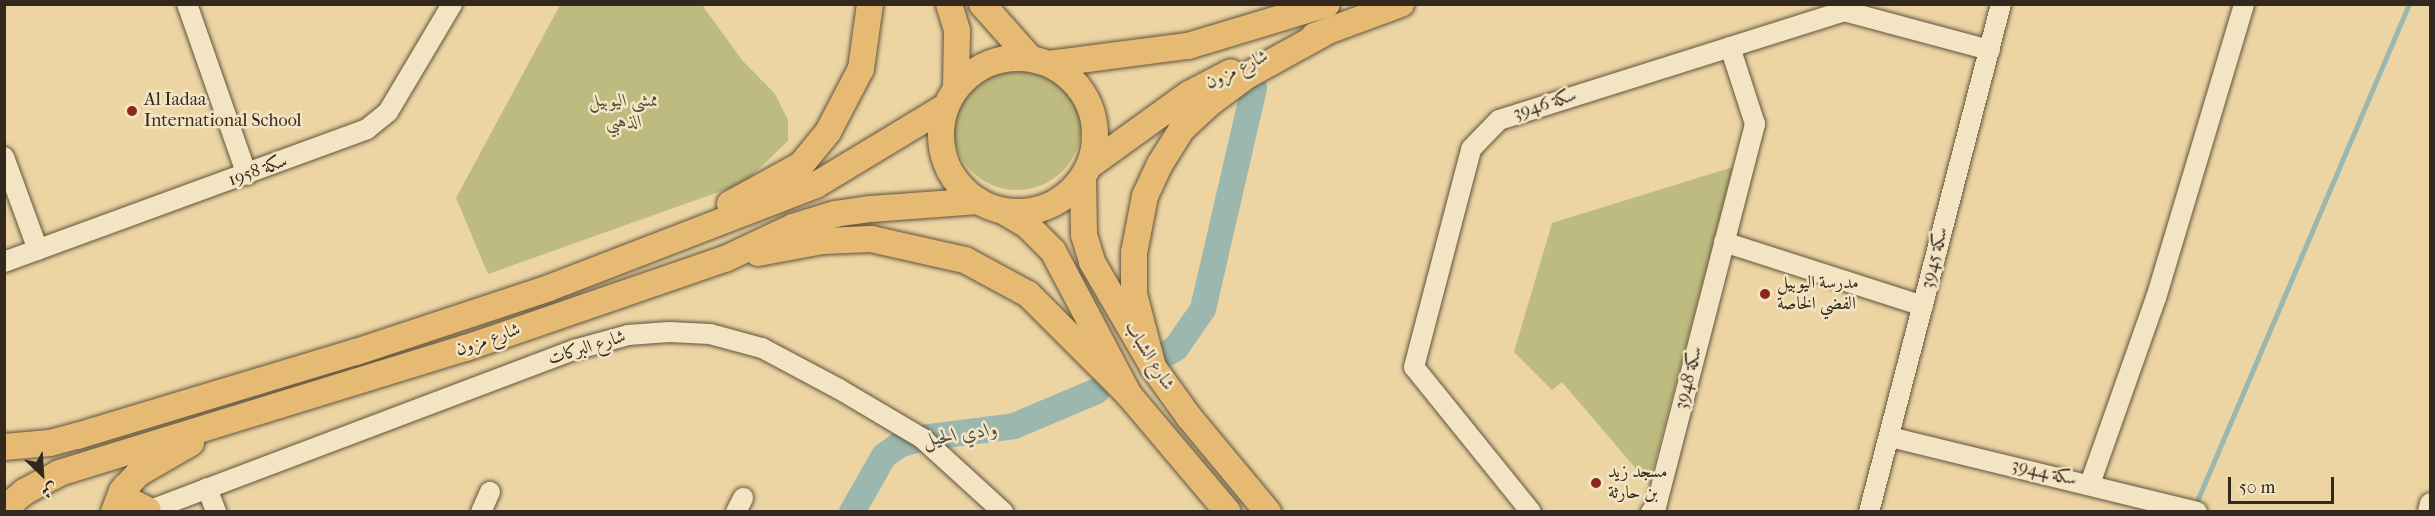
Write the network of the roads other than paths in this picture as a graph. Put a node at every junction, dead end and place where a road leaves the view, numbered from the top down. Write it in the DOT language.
graph roads {
  1 [pos="452,4"];
  2 [pos="870,4"];
  3 [pos="949,4"];
  4 [pos="982,4"];
  5 [pos="1295,4"];
  6 [pos="1327,4"];
  7 [pos="1401,4"];
  8 [pos="2001,4"];
  9 [pos="2244,4"];
  10 [pos="191,6"];
  11 [pos="1328,31"];
  12 [pos="1188,46"];
  13 [pos="1730,47"];
  14 [pos="1990,50"];
  15 [pos="1039,61"];
  16 [pos="951,97"];
  17 [pos="4,158"];
  18 [pos="1086,171"];
  19 [pos="247,175"];
  20 [pos="979,201"];
  21 [pos="1005,212"];
  22 [pos="1724,242"];
  23 [pos="38,250"];
  24 [pos="645,251"];
  25 [pos="725,260"];
  26 [pos="4,262"];
  27 [pos="1923,306"];
  28 [pos="1153,367"];
  29 [pos="1129,395"];
  30 [pos="278,407"];
  31 [pos="1890,437"];
  32 [pos="4,447"];
  33 [pos="2090,484"];
  34 [pos="125,487"];
  35 [pos="207,488"];
  36 [pos="490,492"];
  37 [pos="2430,503"];
  38 [pos="4,509"];
  39 [pos="146,511"];
  40 [pos="114,512"];
  41 [pos="216,512"];
  42 [pos="481,512"];
  43 [pos="1003,512"];
  44 [pos="1228,512"];
  45 [pos="1268,512"];
  46 [pos="1531,512"];
  47 [pos="1651,512"];
  48 [pos="1869,512"];
  49 [pos="2197,512"];
  50 [pos="2428,512"];
  1 -- 19 [label="street, سكة 1958"];
  2 -- 24 [label="main road"];
  3 -- 16 [label="main road"];
  4 -- 15 [label="main road"];
  5 -- 12 [label="main road"];
  6 -- 12 [label="main road, شارع مزون"];
  7 -- 11 [label="main road, شارع مزون"];
  8 -- 14 [label="street, سكة 3945"];
  9 -- 33 [label="street"];
  10 -- 19 [label="street"];
  11 -- 18 [label="main road, شارع مزون"];
  11 -- 28 [label="main road"];
  12 -- 15 [label="main road, شارع مزون"];
  13 -- 14 [label="street, سكة 3946"];
  13 -- 22 [label="street, سكة 3948"];
  13 -- 46 [label="street, سكة 3946"];
  14 -- 27 [label="street, سكة 3945"];
  15 -- 16 [label="main road"];
  15 -- 18 [label="main road"];
  16 -- 20 [label="main road"];
  16 -- 24 [label="main road, شارع مزون"];
  17 -- 23 [label="street"];
  18 -- 21 [label="main road"];
  18 -- 28 [label="main road, شارع الشباب"];
  19 -- 23 [label="street, سكة 1958"];
  20 -- 21 [label="main road"];
  20 -- 25 [label="main road, شارع مزون"];
  21 -- 29 [label="main road, شارع الشباب"];
  22 -- 27 [label="street"];
  22 -- 47 [label="street, سكة 3948"];
  23 -- 26 [label="street, سكة 1958"];
  24 -- 32 [label="main road, شارع مزون"];
  25 -- 29 [label="main road"];
  25 -- 30 [label="main road, شارع مزون"];
  27 -- 31 [label="street, سكة 3945"];
  28 -- 45 [label="main road, شارع الشباب"];
  29 -- 44 [label="main road, شارع الشباب"];
  30 -- 34 [label="main road"];
  30 -- 38 [label="main road, شارع مزون"];
  31 -- 33 [label="street, سكة 3944"];
  31 -- 48 [label="street, سكة 3945"];
  33 -- 49 [label="street, سكة 3944"];
  34 -- 39 [label="main road"];
  34 -- 40 [label="main road"];
  35 -- 39 [label="street, شارع البركات"];
  35 -- 41 [label="street"];
  35 -- 43 [label="street, شارع البركات"];
  36 -- 42 [label="street"];
  37 -- 50 [label="street"];
}
